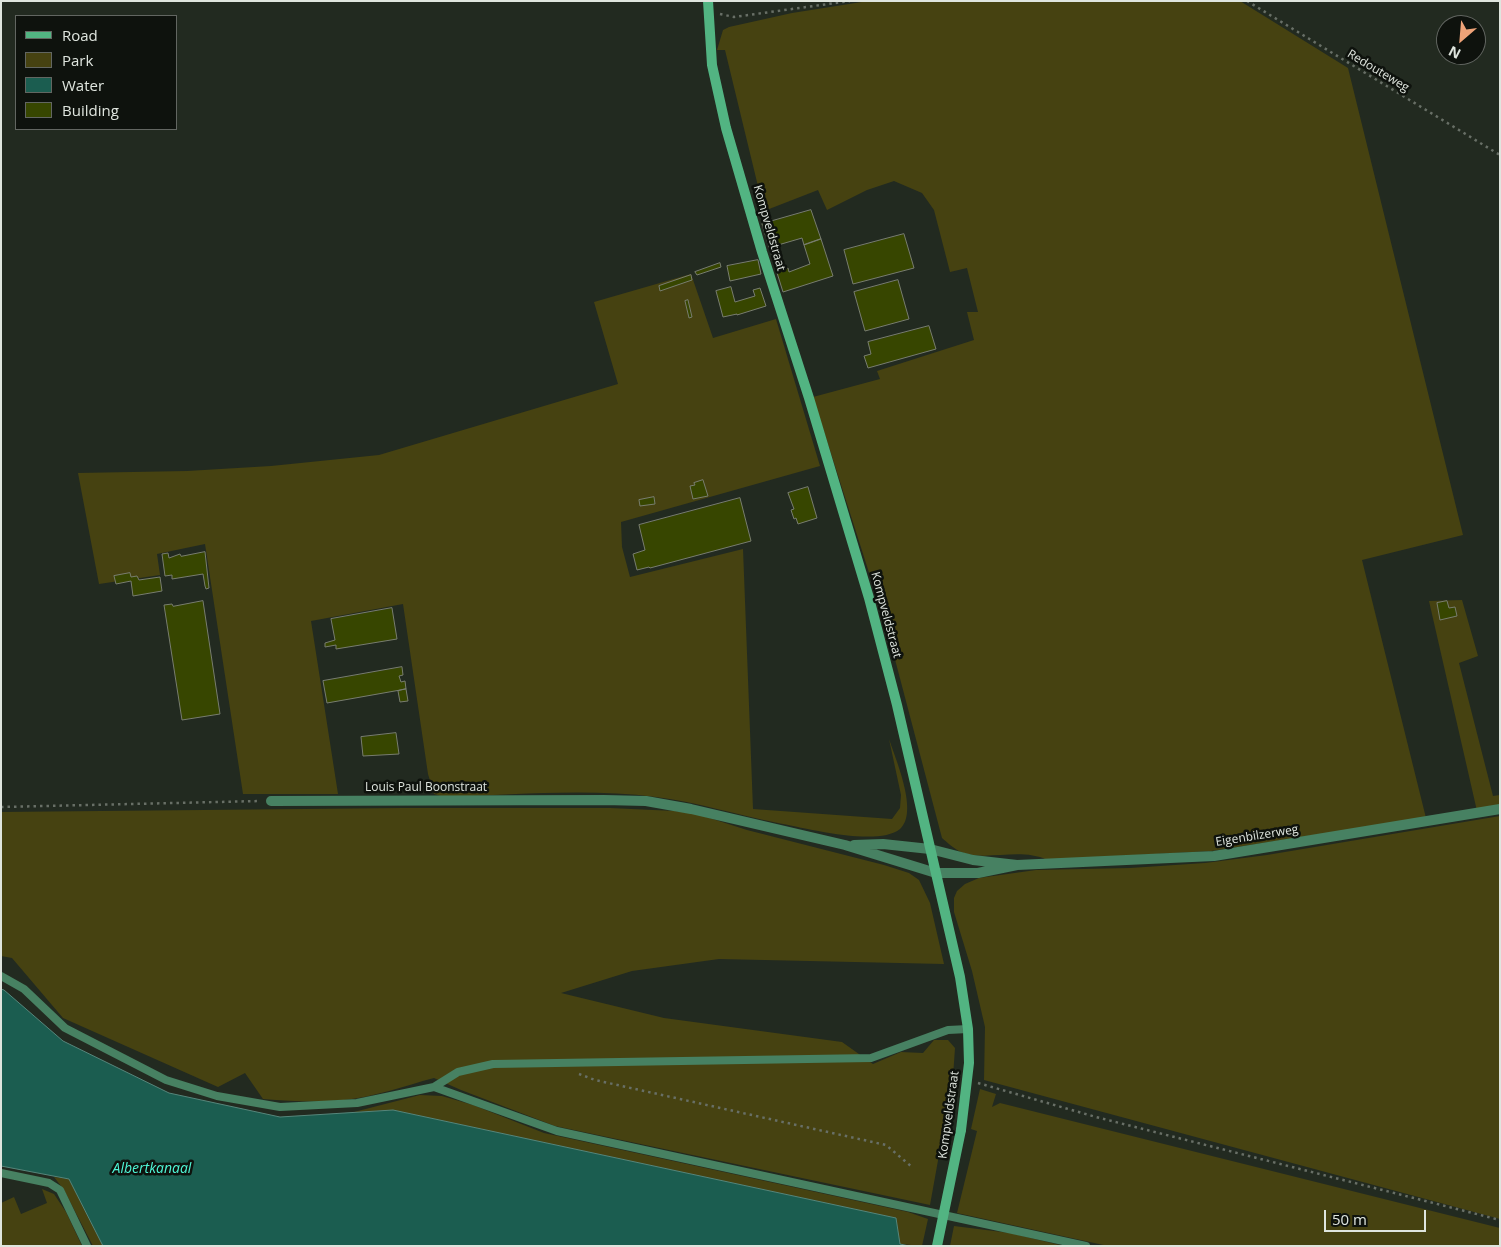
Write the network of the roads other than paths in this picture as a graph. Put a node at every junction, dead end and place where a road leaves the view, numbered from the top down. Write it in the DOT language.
graph roads {
  1 [pos="708,1"];
  2 [pos="270,801"];
  3 [pos="1500,809"];
  4 [pos="845,845"];
  5 [pos="930,848"];
  6 [pos="1016,865"];
  7 [pos="936,873"];
  8 [pos="1,976"];
  9 [pos="968,1029"];
  10 [pos="434,1087"];
  11 [pos="1,1173"];
  12 [pos="87,1246"];
  13 [pos="937,1246"];
  14 [pos="1086,1246"];
  1 -- 5 [label="street, Kompveldstraat"];
  2 -- 4 [label="street, Louis Paul Boonstraat"];
  3 -- 6 [label="street, Eigenbilzerweg"];
  4 -- 5 [label="street, Louis Paul Boonstraat"];
  4 -- 7 [label="street, Louis Paul Boonstraat"];
  5 -- 6 [label="street, Eigenbilzerweg"];
  5 -- 7 [label="street, Kompveldstraat"];
  6 -- 7 [label="street, Eigenbilzerweg"];
  7 -- 9 [label="street, Kompveldstraat"];
  8 -- 10 [label="lane"];
  9 -- 10 [label="lane"];
  9 -- 13 [label="street, Kompveldstraat, bridge"];
  10 -- 14 [label="lane"];
  11 -- 12 [label="lane"];
}
